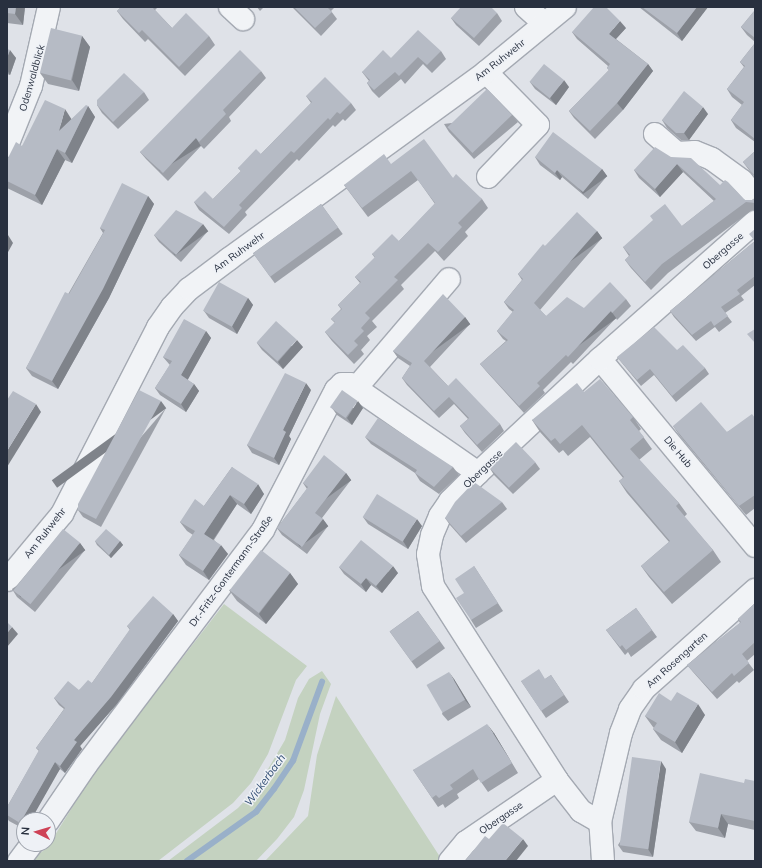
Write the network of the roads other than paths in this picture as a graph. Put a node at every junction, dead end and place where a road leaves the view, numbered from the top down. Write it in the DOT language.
graph roads {
  1 [pos="49,7"];
  2 [pos="526,7"];
  3 [pos="565,7"];
  4 [pos="545,24"];
  5 [pos="486,72"];
  6 [pos="655,134"];
  7 [pos="7,146"];
  8 [pos="488,177"];
  9 [pos="755,196"];
  10 [pos="755,222"];
  11 [pos="449,279"];
  12 [pos="600,359"];
  13 [pos="356,388"];
  14 [pos="478,473"];
  15 [pos="755,546"];
  16 [pos="7,580"];
  17 [pos="755,590"];
  18 [pos="557,780"];
  19 [pos="54,812"];
  20 [pos="600,822"];
  21 [pos="450,861"];
  22 [pos="603,861"];
  1 -- 7 [label="street, Odenwaldblick"];
  2 -- 4 [label="street"];
  3 -- 4 [label="street, Am Ruhwehr"];
  4 -- 5 [label="street, Am Ruhwehr"];
  5 -- 8 [label="street"];
  5 -- 16 [label="street, Am Ruhwehr"];
  6 -- 9 [label="street"];
  10 -- 12 [label="street, Obergasse"];
  11 -- 13 [label="street"];
  12 -- 14 [label="street, Obergasse"];
  12 -- 15 [label="street, Die Hub"];
  13 -- 14 [label="street"];
  13 -- 19 [label="street, Dr.-Fritz-Gontermann-Straße"];
  14 -- 18 [label="street, Obergasse"];
  17 -- 20 [label="street, Am Rosengarten"];
  18 -- 20 [label="street, Obergasse"];
  18 -- 21 [label="street, Obergasse"];
  20 -- 22 [label="street, Am Rosengarten"];
}
